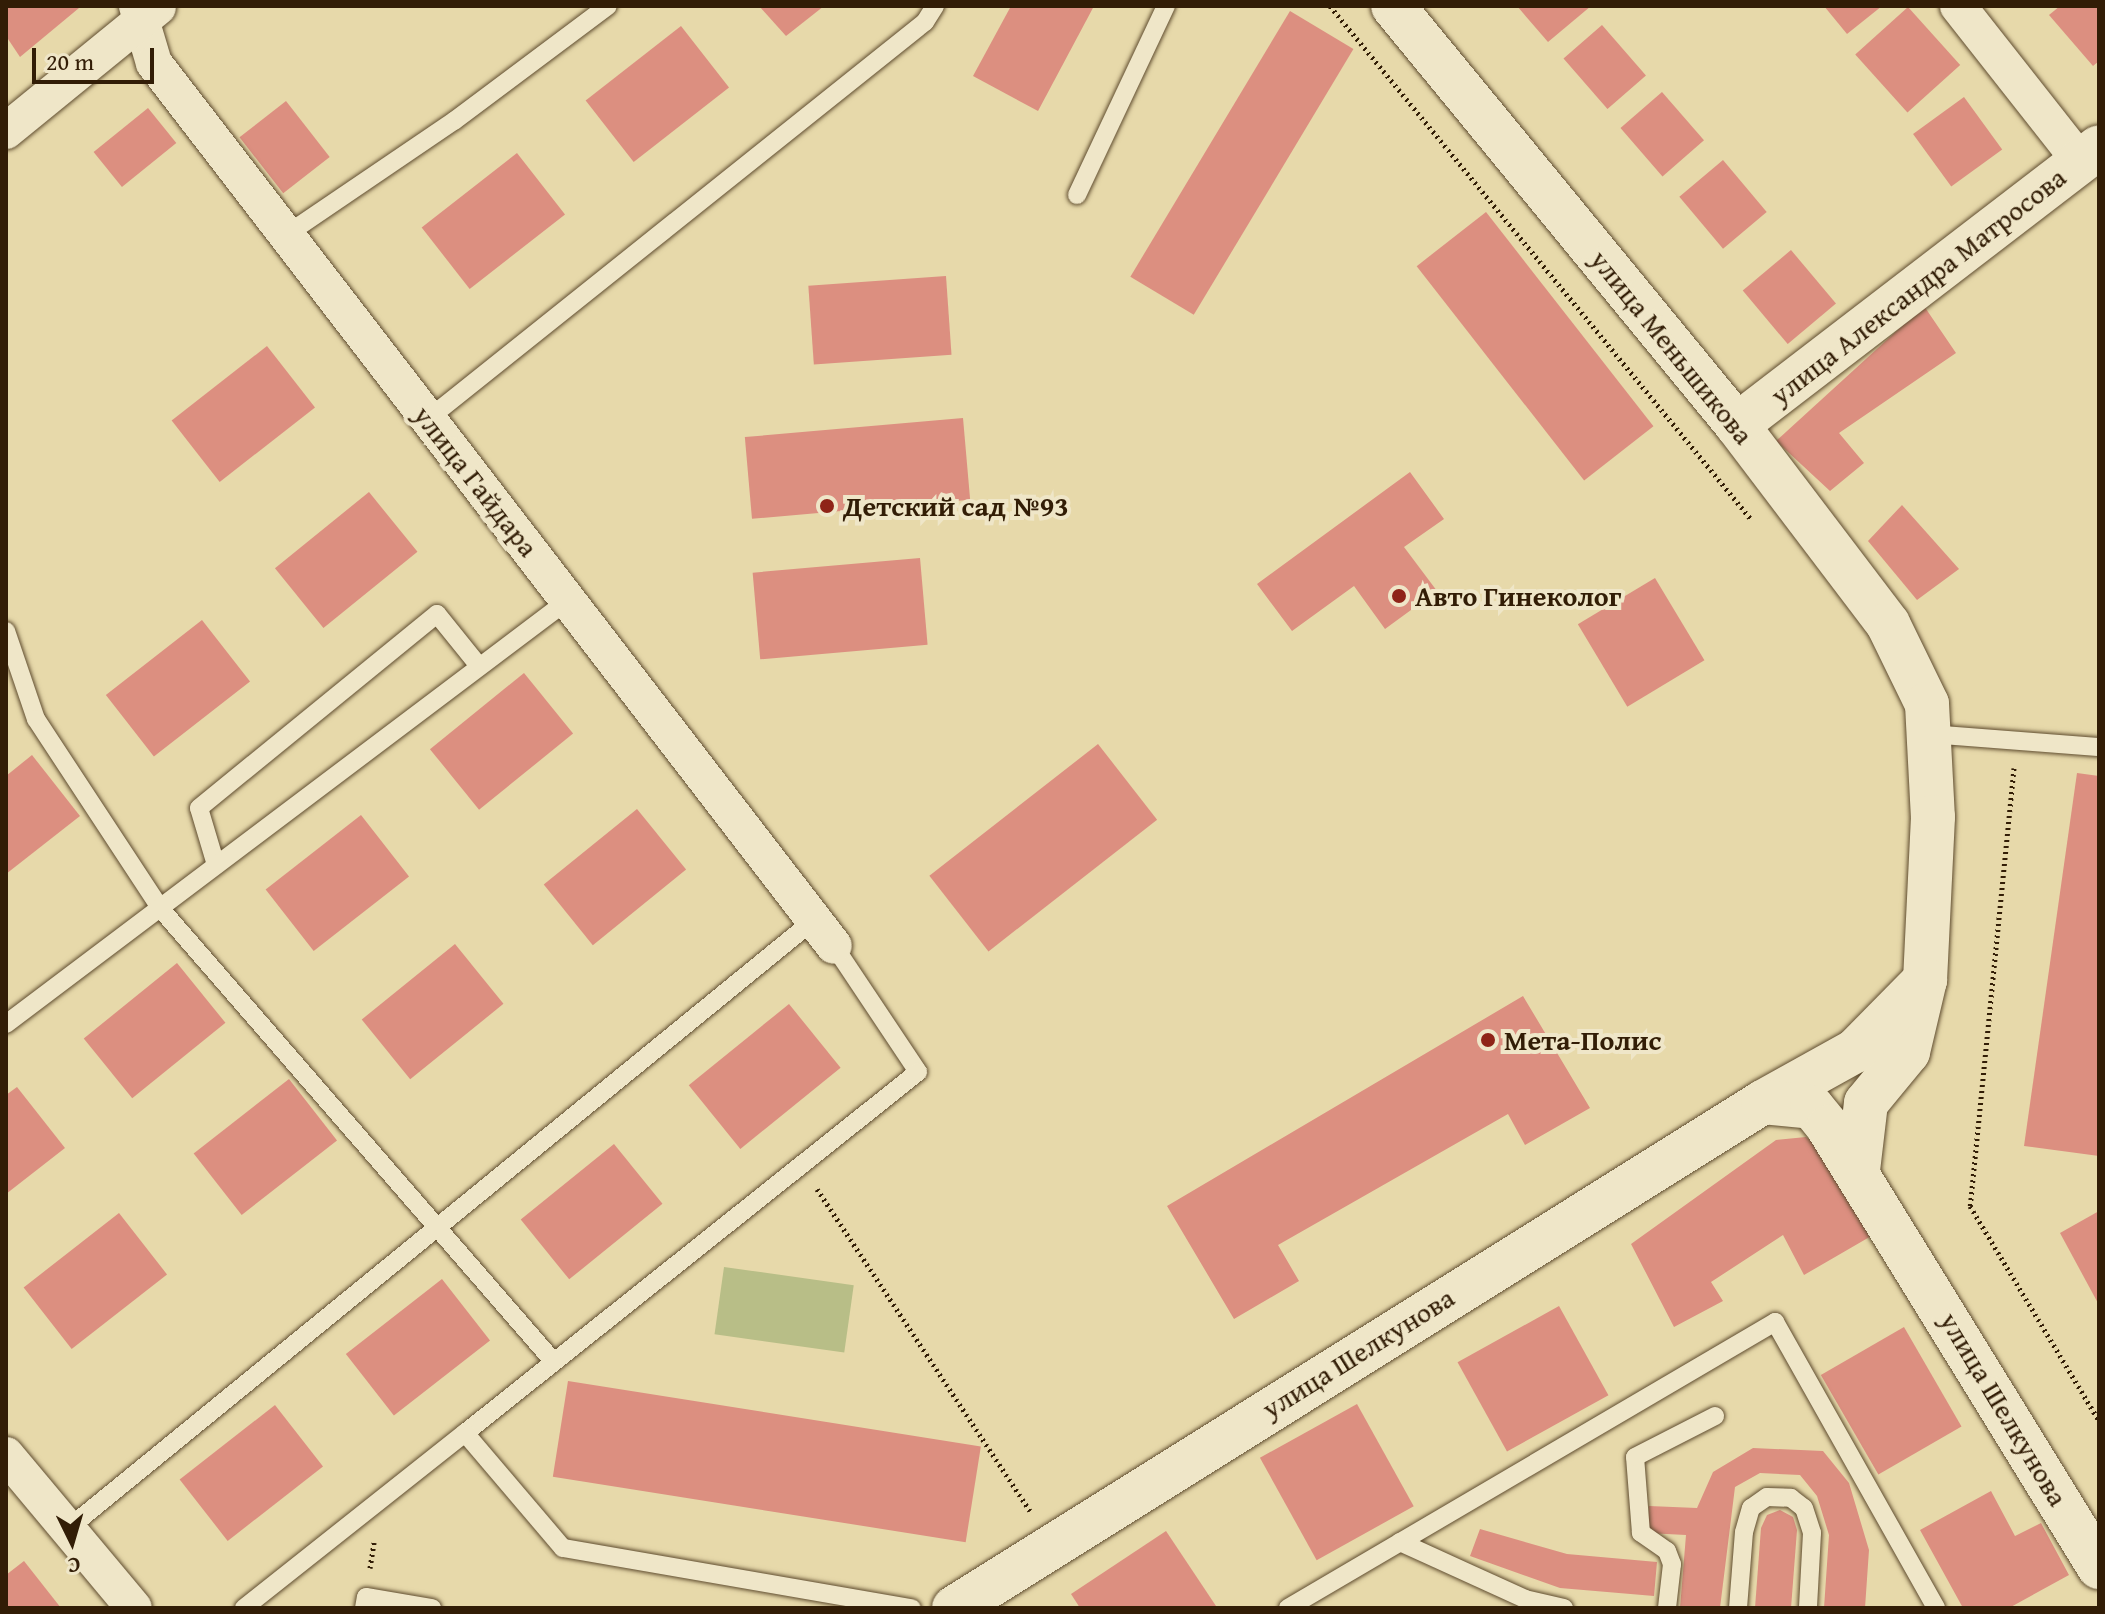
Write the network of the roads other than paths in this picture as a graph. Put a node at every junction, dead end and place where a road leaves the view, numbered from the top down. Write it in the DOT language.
graph roads {
  1 [pos="608,6"];
  2 [pos="935,6"];
  3 [pos="1166,6"];
  4 [pos="1393,6"];
  5 [pos="1958,6"];
  6 [pos="146,11"];
  7 [pos="6,131"];
  8 [pos="2090,154"];
  9 [pos="1077,195"];
  10 [pos="286,235"];
  11 [pos="428,419"];
  12 [pos="1737,425"];
  13 [pos="567,601"];
  14 [pos="6,631"];
  15 [pos="479,666"];
  16 [pos="1928,719"];
  17 [pos="2099,747"];
  18 [pos="216,865"];
  19 [pos="160,908"];
  20 [pos="824,933"];
  21 [pos="1925,980"];
  22 [pos="6,1024"];
  23 [pos="1763,1102"];
  24 [pos="1858,1170"];
  25 [pos="438,1227"];
  26 [pos="554,1362"];
  27 [pos="1715,1416"];
  28 [pos="465,1433"];
  29 [pos="6,1455"];
  30 [pos="70,1527"];
  31 [pos="1400,1542"];
  32 [pos="2099,1567"];
  33 [pos="134,1608"];
  34 [pos="244,1608"];
  35 [pos="364,1608"];
  36 [pos="432,1608"];
  37 [pos="912,1608"];
  38 [pos="954,1608"];
  39 [pos="1288,1608"];
  40 [pos="1564,1608"];
  41 [pos="1667,1608"];
  42 [pos="1738,1608"];
  43 [pos="1808,1608"];
  44 [pos="1936,1608"];
  1 -- 10 [label="lane"];
  2 -- 11 [label="lane"];
  3 -- 9 [label="lane"];
  4 -- 12 [label="street, улица Меньшикова"];
  5 -- 8 [label="street"];
  6 -- 7 [label="street"];
  6 -- 10 [label="street, улица Гайдара"];
  8 -- 12 [label="street, улица Александра Матросова"];
  10 -- 11 [label="street, улица Гайдара"];
  11 -- 13 [label="street, улица Гайдара"];
  12 -- 16 [label="street, улица Меньшикова"];
  13 -- 15 [label="lane"];
  13 -- 20 [label="street, улица Гайдара"];
  14 -- 19 [label="lane"];
  15 -- 18 [label="lane"];
  15 -- 18 [label="lane"];
  16 -- 17 [label="lane"];
  16 -- 21 [label="street"];
  18 -- 19 [label="lane"];
  19 -- 22 [label="lane"];
  19 -- 25 [label="lane"];
  20 -- 25 [label="lane"];
  20 -- 26 [label="lane"];
  21 -- 23 [label="street, улица Шелкунова"];
  21 -- 24 [label="street"];
  23 -- 24 [label="street, улица Шелкунова"];
  23 -- 38 [label="street, улица Шелкунова"];
  24 -- 32 [label="street, улица Шелкунова"];
  25 -- 26 [label="lane"];
  25 -- 30 [label="lane"];
  26 -- 28 [label="lane"];
  27 -- 41 [label="lane"];
  28 -- 34 [label="lane"];
  28 -- 37 [label="lane"];
  29 -- 30 [label="street"];
  30 -- 33 [label="street"];
  31 -- 39 [label="lane"];
  31 -- 40 [label="lane"];
  31 -- 44 [label="lane"];
  35 -- 36 [label="lane"];
  42 -- 43 [label="lane"];
}
